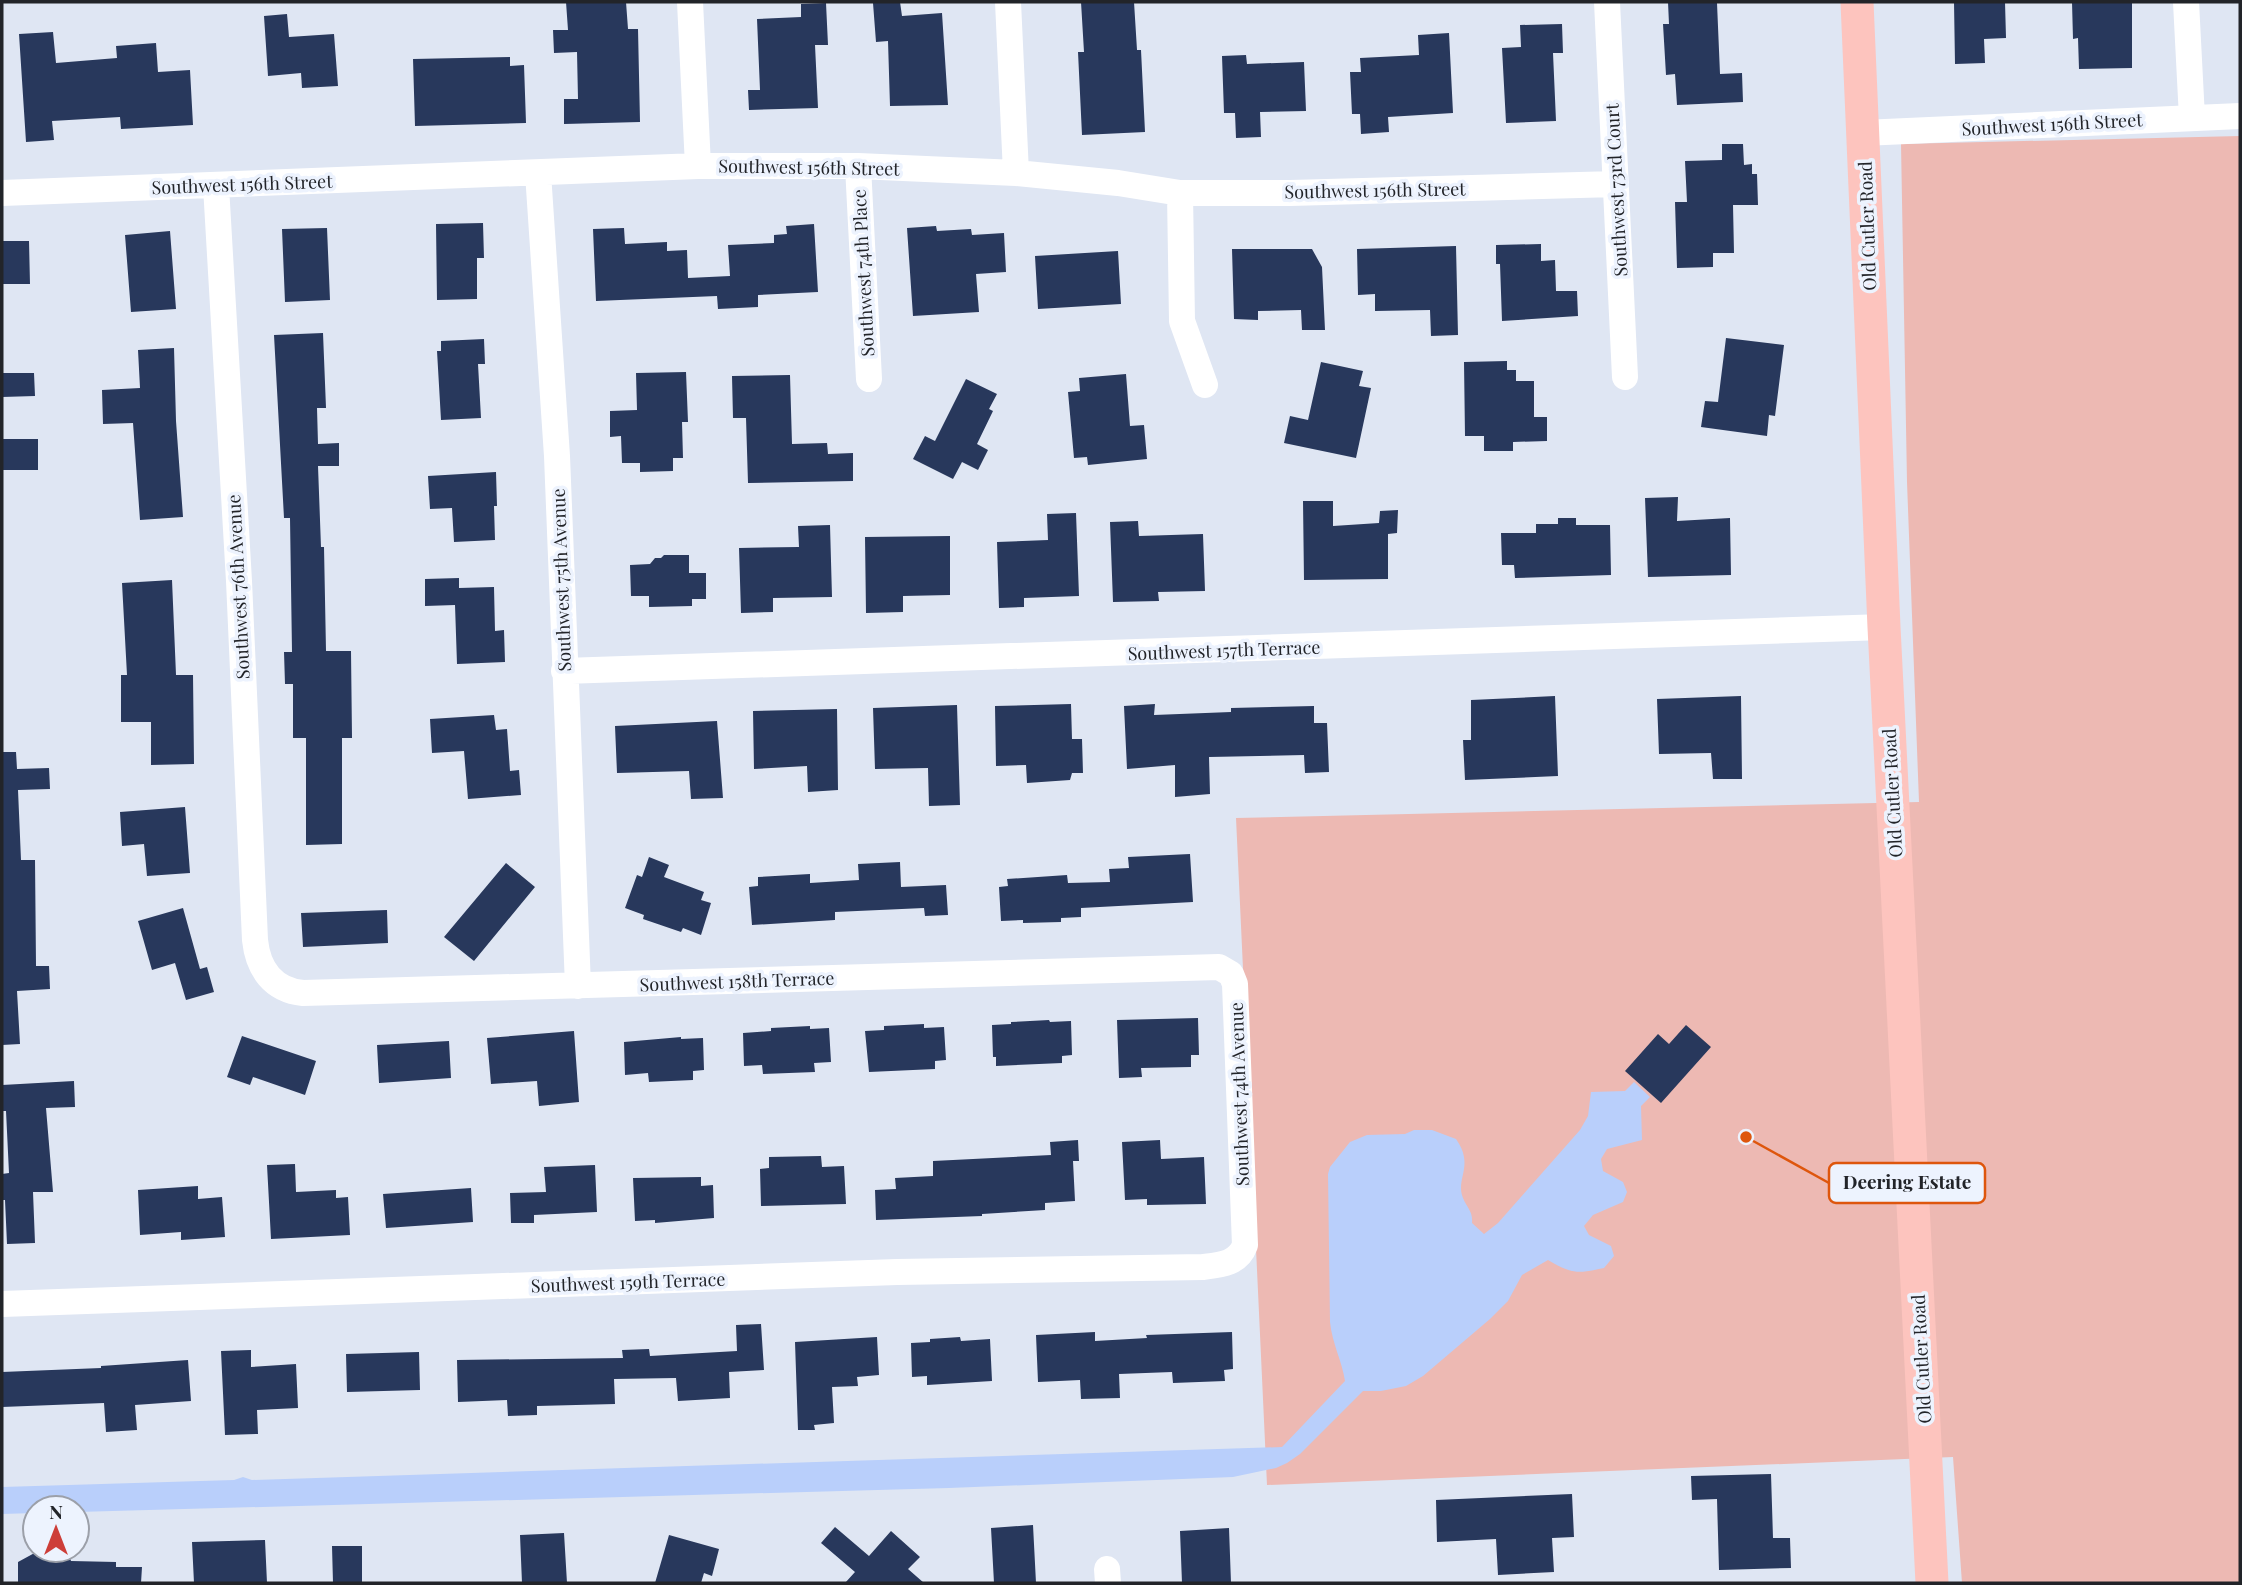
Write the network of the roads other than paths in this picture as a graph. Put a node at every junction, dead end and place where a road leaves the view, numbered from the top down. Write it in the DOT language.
graph roads {
  1 [pos="690,2"];
  2 [pos="1007,2"];
  3 [pos="1607,2"];
  4 [pos="1857,2"];
  5 [pos="2186,2"];
  6 [pos="2240,117"];
  7 [pos="2192,118"];
  8 [pos="1863,133"];
  9 [pos="698,166"];
  10 [pos="858,166"];
  11 [pos="538,173"];
  12 [pos="1016,173"];
  13 [pos="1615,184"];
  14 [pos="216,186"];
  15 [pos="2,193"];
  16 [pos="1180,193"];
  17 [pos="1625,377"];
  18 [pos="869,379"];
  19 [pos="1205,385"];
  20 [pos="1884,628"];
  21 [pos="564,671"];
  22 [pos="1202,967"];
  23 [pos="275,983"];
  24 [pos="578,986"];
  25 [pos="1245,1245"];
  26 [pos="2,1304"];
  27 [pos="1932,1583"];
  1 -- 9 [label="street"];
  2 -- 12 [label="street"];
  3 -- 13 [label="street, Southwest 73rd Court"];
  4 -- 8 [label="main road, Old Cutler Road"];
  5 -- 7 [label="street"];
  6 -- 7 [label="street, Southwest 156th Street"];
  7 -- 8 [label="street, Southwest 156th Street"];
  8 -- 20 [label="main road, Old Cutler Road"];
  9 -- 10 [label="street, Southwest 156th Street"];
  9 -- 11 [label="street, Southwest 156th Street"];
  10 -- 12 [label="street, Southwest 156th Street"];
  10 -- 18 [label="street, Southwest 74th Place"];
  11 -- 14 [label="street, Southwest 156th Street"];
  11 -- 21 [label="street, Southwest 75th Avenue"];
  12 -- 16 [label="street, Southwest 156th Street"];
  13 -- 16 [label="street, Southwest 156th Street"];
  13 -- 17 [label="street, Southwest 73rd Court"];
  14 -- 15 [label="street, Southwest 156th Street"];
  14 -- 23 [label="street, Southwest 76th Avenue"];
  16 -- 19 [label="street"];
  20 -- 21 [label="street, Southwest 157th Terrace"];
  20 -- 27 [label="main road, Old Cutler Road"];
  21 -- 24 [label="street, Southwest 75th Avenue"];
  22 -- 24 [label="street, Southwest 158th Terrace"];
  22 -- 25 [label="street, Southwest 74th Avenue"];
  23 -- 24 [label="street, Southwest 158th Terrace"];
  25 -- 26 [label="street, Southwest 159th Terrace"];
}
